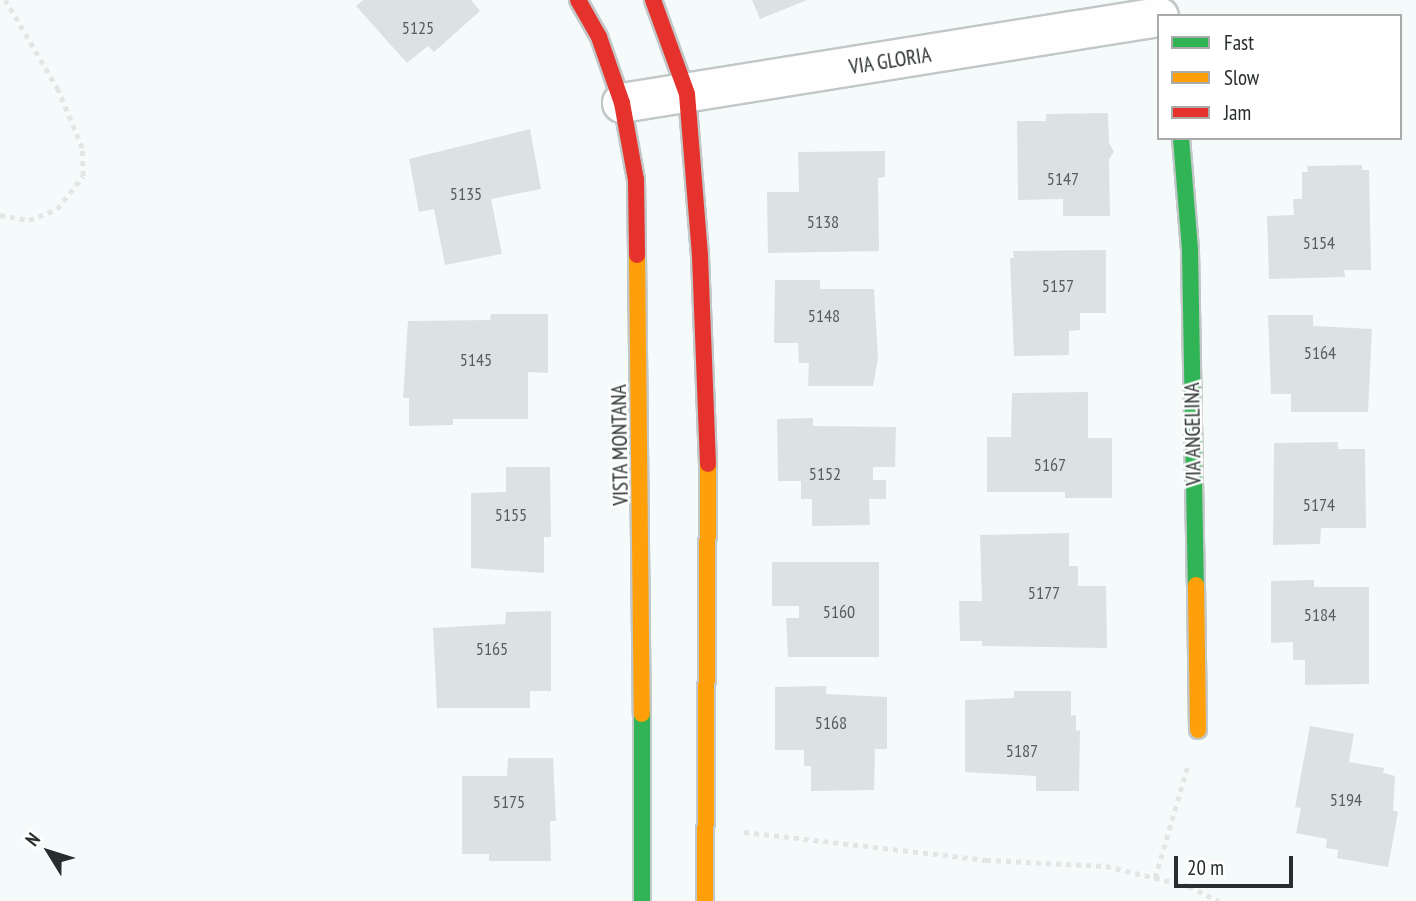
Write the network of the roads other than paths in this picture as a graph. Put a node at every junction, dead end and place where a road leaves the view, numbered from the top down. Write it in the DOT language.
graph roads {
  1 [pos="578,0"];
  2 [pos="653,0"];
  3 [pos="1157,18"];
  4 [pos="687,94"];
  5 [pos="622,103"];
  6 [pos="1181,140"];
  7 [pos="1198,730"];
  8 [pos="642,901"];
  9 [pos="705,901"];
  1 -- 5 [label="street, VISTA MONTANA"];
  2 -- 4 [label="street"];
  3 -- 4 [label="street, VIA GLORIA"];
  4 -- 5 [label="street, VIA GLORIA"];
  4 -- 9 [label="street"];
  5 -- 8 [label="street, VISTA MONTANA"];
  6 -- 7 [label="street, VIA ANGELINA"];
}
